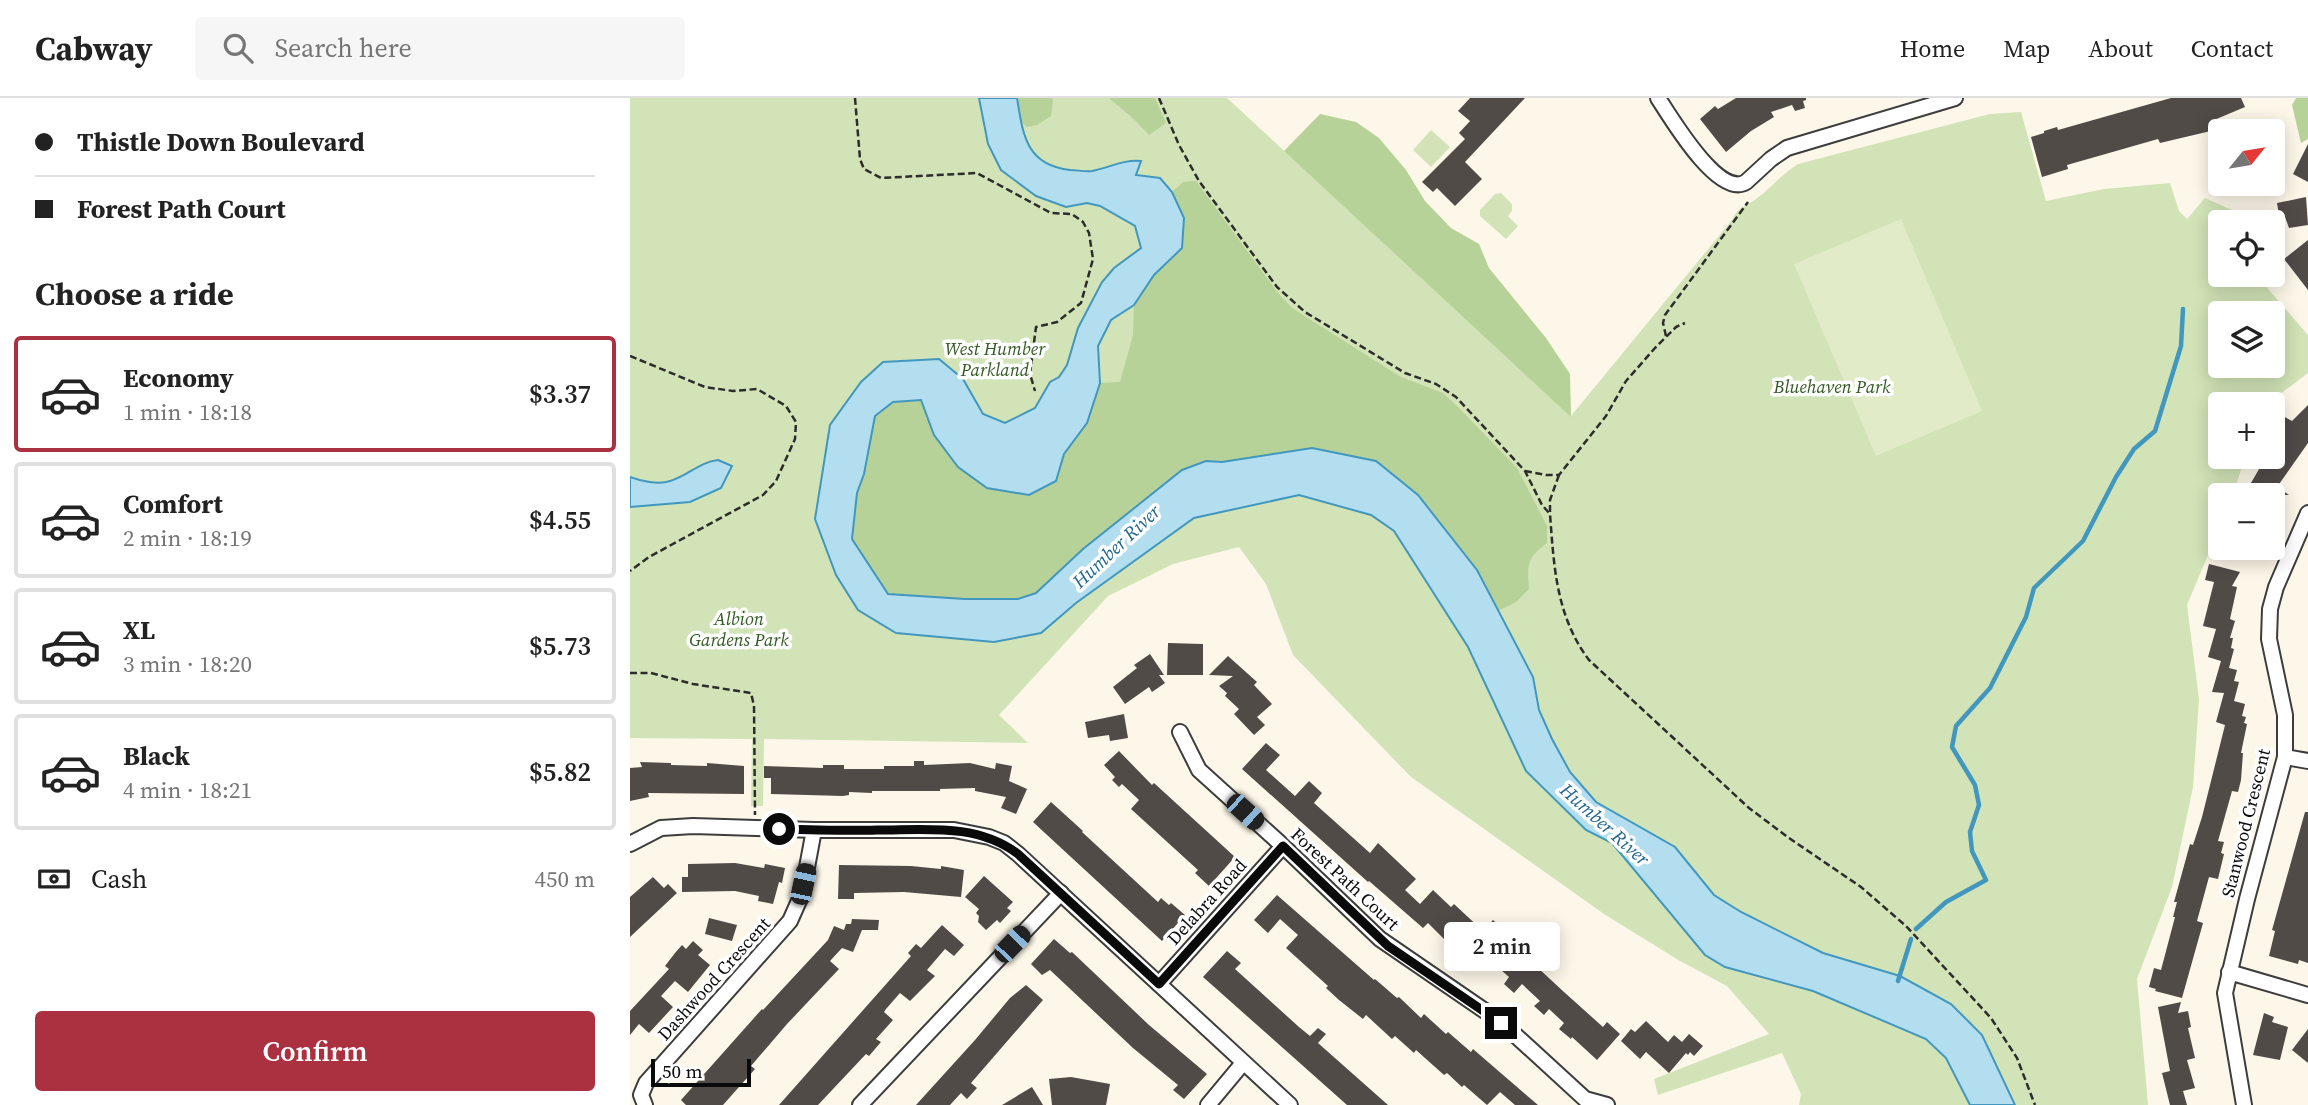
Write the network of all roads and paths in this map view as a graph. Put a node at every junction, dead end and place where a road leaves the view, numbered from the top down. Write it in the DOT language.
graph roads {
  1 [pos="855,98"];
  2 [pos="1159,98"];
  3 [pos="1658,98"];
  4 [pos="1955,98"];
  5 [pos="1748,202"];
  6 [pos="1685,323"];
  7 [pos="1666,336"];
  8 [pos="630,356"];
  9 [pos="1035,391"];
  10 [pos="1525,471"];
  11 [pos="1559,475"];
  12 [pos="2308,513"];
  13 [pos="1550,514"];
  14 [pos="630,571"];
  15 [pos="630,673"];
  16 [pos="1180,732"];
  17 [pos="2285,757"];
  18 [pos="2308,761"];
  19 [pos="755,828"];
  20 [pos="814,830"];
  21 [pos="630,844"];
  22 [pos="1283,846"];
  23 [pos="1061,893"];
  24 [pos="2229,972"];
  25 [pos="1159,984"];
  26 [pos="2308,995"];
  27 [pos="1242,1063"];
  28 [pos="1582,1102"];
  29 [pos="645,1105"];
  30 [pos="860,1105"];
  31 [pos="1208,1105"];
  32 [pos="1290,1105"];
  33 [pos="1607,1105"];
  34 [pos="2035,1105"];
  35 [pos="2244,1105"];
  1 -- 9 [label="path"];
  2 -- 10 [label="path"];
  3 -- 4 [label="street"];
  5 -- 7 [label="path"];
  6 -- 7 [label="path"];
  7 -- 11 [label="path"];
  8 -- 14 [label="path"];
  10 -- 11 [label="path"];
  10 -- 13 [label="path"];
  11 -- 13 [label="path"];
  12 -- 17 [label="street, Stanwood Crescent"];
  13 -- 34 [label="path"];
  15 -- 19 [label="path"];
  16 -- 22 [label="street, Forest Path Court"];
  17 -- 18 [label="street"];
  17 -- 24 [label="street, Stanwood Crescent"];
  19 -- 20 [label="street"];
  19 -- 21 [label="street"];
  20 -- 23 [label="street"];
  20 -- 29 [label="street, Dashwood Crescent"];
  22 -- 25 [label="street, Delabra Road"];
  22 -- 28 [label="street, Forest Path Court"];
  23 -- 25 [label="street"];
  23 -- 30 [label="street"];
  24 -- 26 [label="street"];
  24 -- 35 [label="street, Stanwood Crescent"];
  25 -- 27 [label="street"];
  27 -- 31 [label="street"];
  27 -- 32 [label="street"];
  28 -- 33 [label="street, Forest Path Court"];
}
